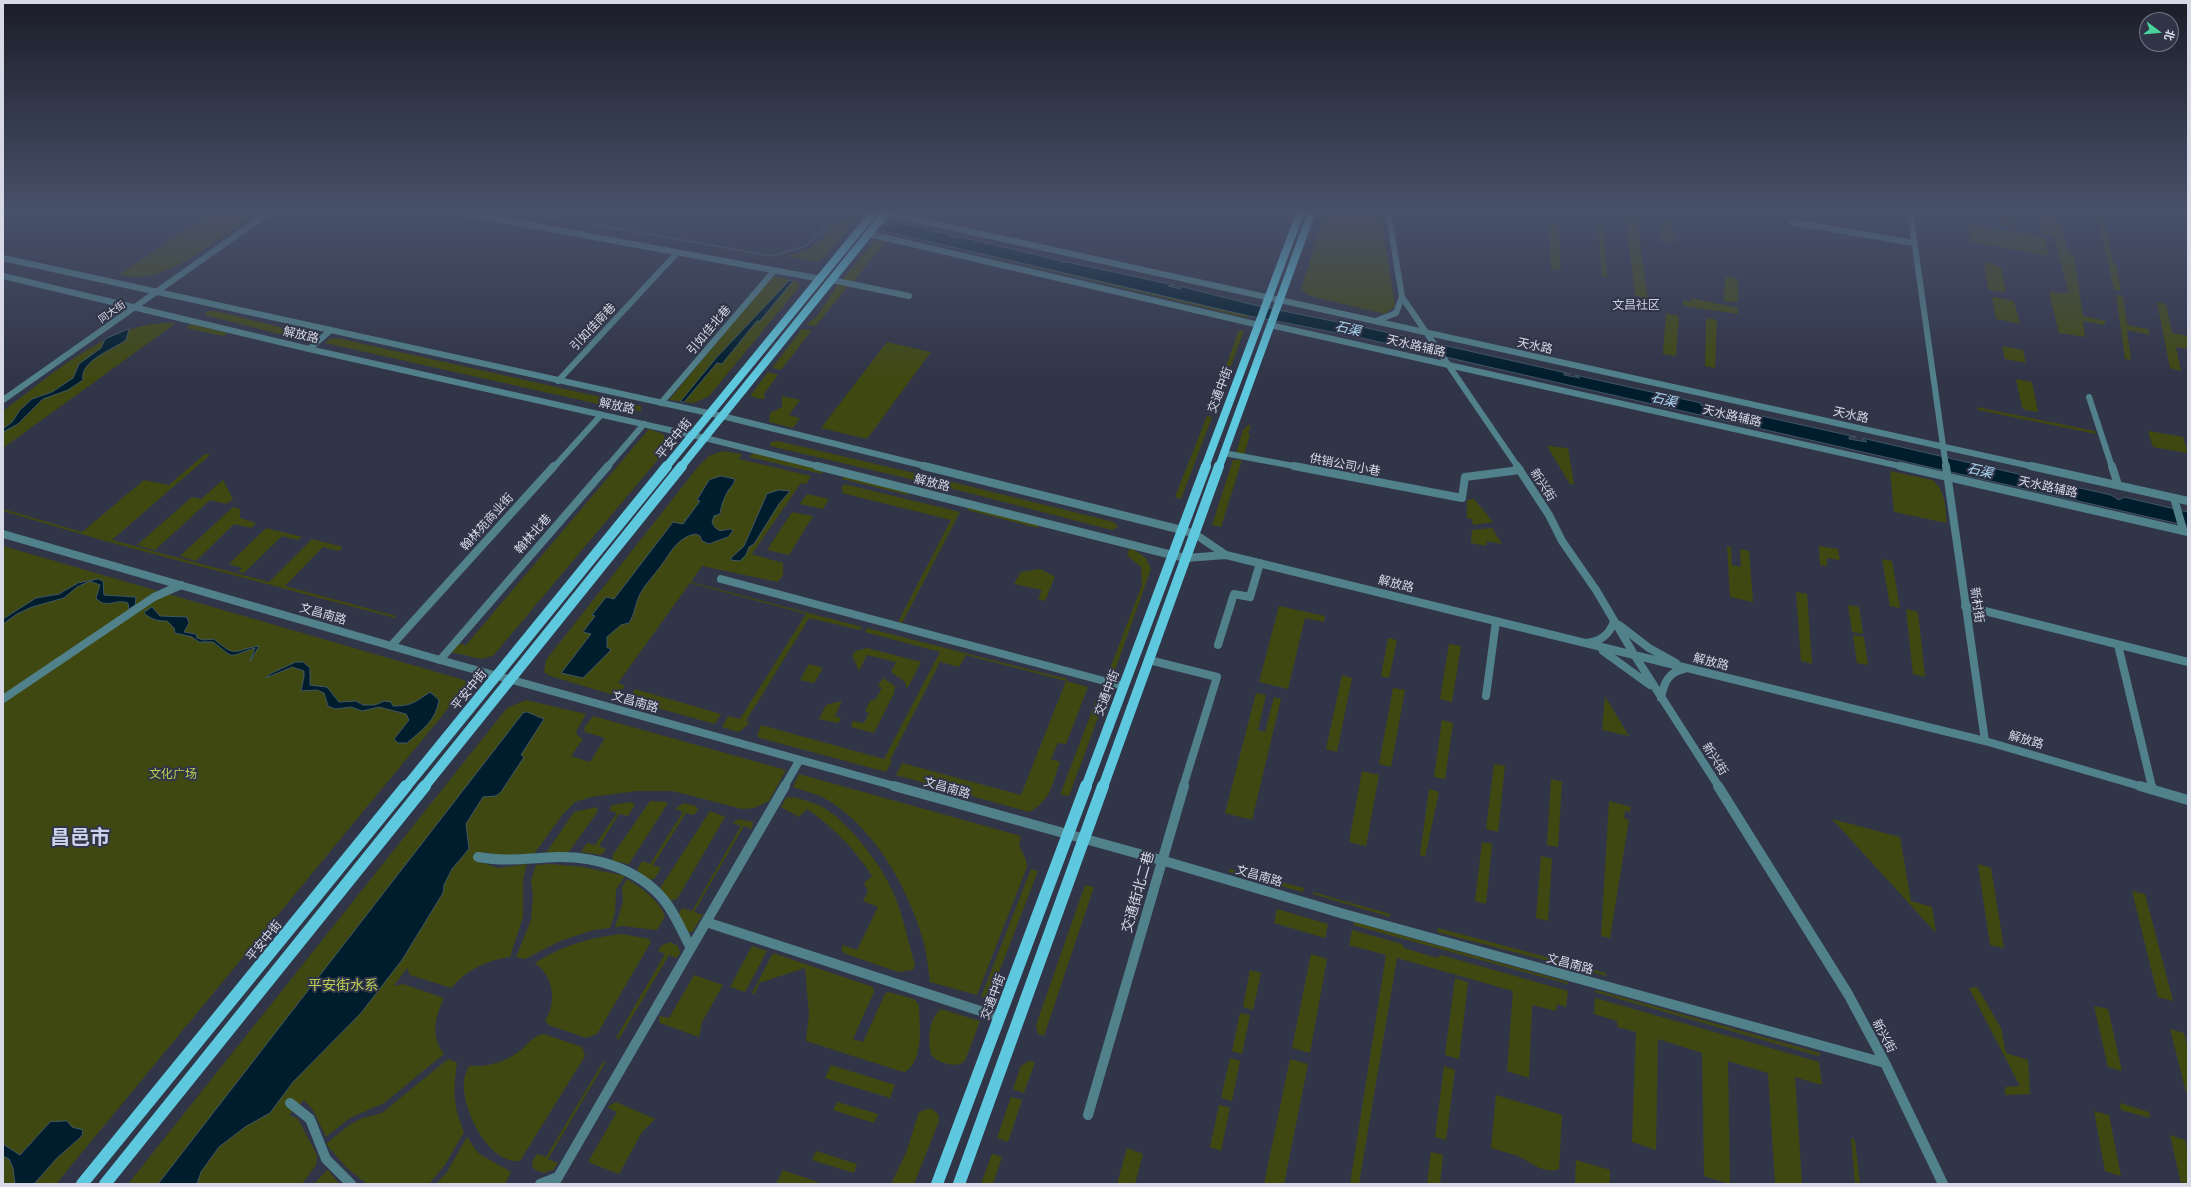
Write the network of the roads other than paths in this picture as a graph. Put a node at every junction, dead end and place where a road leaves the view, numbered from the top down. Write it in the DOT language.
graph roads {
  1 [pos="40,266"];
  2 [pos="195,266"];
  3 [pos="665,266"];
  4 [pos="754,266"];
  5 [pos="833,266"];
  6 [pos="842,266"];
  7 [pos="1020,266"];
  8 [pos="1127,266"];
  9 [pos="1280,266"];
  10 [pos="1292,266"];
  11 [pos="1397,266"];
  12 [pos="1917,266"];
  13 [pos="774,270"];
  14 [pos="3,276"];
  15 [pos="820,279"];
  16 [pos="832,280"];
  17 [pos="158,293"];
  18 [pos="909,296"];
  19 [pos="1269,297"];
  20 [pos="1402,297"];
  21 [pos="1278,303"];
  22 [pos="136,308"];
  23 [pos="1374,321"];
  24 [pos="1259,322"];
  25 [pos="1271,323"];
  26 [pos="331,330"];
  27 [pos="1427,334"];
  28 [pos="309,349"];
  29 [pos="1447,363"];
  30 [pos="1477,371"];
  31 [pos="558,381"];
  32 [pos="1462,384"];
  33 [pos="2089,397"];
  34 [pos="3,400"];
  35 [pos="661,403"];
  36 [pos="710,414"];
  37 [pos="601,415"];
  38 [pos="722,416"];
  39 [pos="644,424"];
  40 [pos="693,436"];
  41 [pos="705,438"];
  42 [pos="1945,447"];
  43 [pos="1224,453"];
  44 [pos="1520,470"];
  45 [pos="1948,475"];
  46 [pos="2118,485"];
  47 [pos="2174,498"];
  48 [pos="2188,501"];
  49 [pos="2182,526"];
  50 [pos="1182,530"];
  51 [pos="2188,532"];
  52 [pos="3,534"];
  53 [pos="1195,534"];
  54 [pos="1172,554"];
  55 [pos="1226,555"];
  56 [pos="1186,558"];
  57 [pos="1260,563"];
  58 [pos="721,579"];
  59 [pos="181,585"];
  60 [pos="1965,606"];
  61 [pos="1496,621"];
  62 [pos="1614,621"];
  63 [pos="1584,643"];
  64 [pos="1218,645"];
  65 [pos="2118,645"];
  66 [pos="391,646"];
  67 [pos="1595,647"];
  68 [pos="1635,656"];
  69 [pos="440,660"];
  70 [pos="1149,660"];
  71 [pos="2188,662"];
  72 [pos="1687,668"];
  73 [pos="498,675"];
  74 [pos="511,679"];
  75 [pos="1123,686"];
  76 [pos="1660,695"];
  77 [pos="1486,696"];
  78 [pos="3,699"];
  79 [pos="1985,741"];
  80 [pos="799,761"];
  81 [pos="2152,789"];
  82 [pos="2188,800"];
  83 [pos="1068,834"];
  84 [pos="1084,839"];
  85 [pos="478,857"];
  86 [pos="1161,860"];
  87 [pos="706,922"];
  88 [pos="691,948"];
  89 [pos="999,1017"];
  90 [pos="1885,1063"];
  91 [pos="290,1103"];
  92 [pos="1088,1115"];
  93 [pos="556,1181"];
  94 [pos="82,1184"];
  95 [pos="105,1184"];
  96 [pos="351,1184"];
  97 [pos="540,1184"];
  98 [pos="937,1184"];
  99 [pos="959,1184"];
  100 [pos="1944,1184"];
  1 -- 17 [label="street, 解放路"];
  2 -- 17 [label="street, 同大街"];
  3 -- 31 [label="street, 引如佳南巷"];
  4 -- 13 [label="street"];
  5 -- 15 [label="main road, 平安中街"];
  6 -- 16 [label="main road, 平安中街"];
  7 -- 24 [label="street"];
  8 -- 19 [label="street, 天水路"];
  9 -- 19 [label="main road, 交通中街"];
  10 -- 21 [label="main road, 交通中街"];
  11 -- 20 [label="street"];
  12 -- 42 [label="street"];
  13 -- 15 [label="street"];
  13 -- 35 [label="street, 引如佳北巷"];
  14 -- 22 [label="street, 解放路"];
  15 -- 36 [label="main road, 平安中街"];
  16 -- 18 [label="street"];
  16 -- 38 [label="main road, 平安中街"];
  17 -- 22 [label="street, 同大街"];
  17 -- 26 [label="street, 解放路"];
  19 -- 21 [label="street, 天水路"];
  19 -- 24 [label="main road, 交通中街"];
  20 -- 23 [label="street"];
  20 -- 27 [label="street"];
  21 -- 23 [label="street, 天水路"];
  21 -- 25 [label="main road, 交通中街"];
  22 -- 28 [label="street, 解放路"];
  22 -- 34 [label="street, 同大街"];
  23 -- 27 [label="street, 天水路"];
  24 -- 50 [label="main road, 交通中街"];
  25 -- 29 [label="street, 天水路辅路"];
  25 -- 43 [label="main road, 交通中街"];
  26 -- 28 [label="street"];
  26 -- 31 [label="street, 解放路"];
  27 -- 29 [label="street, 新兴街"];
  27 -- 42 [label="street, 天水路"];
  28 -- 37 [label="street, 解放路"];
  29 -- 30 [label="street, 天水路辅路"];
  29 -- 32 [label="street, 新兴街"];
  30 -- 32 [label="street"];
  30 -- 45 [label="street, 天水路辅路"];
  31 -- 35 [label="street, 解放路"];
  32 -- 44 [label="street, 新兴街"];
  33 -- 46 [label="street"];
  35 -- 36 [label="street, 解放路"];
  36 -- 38 [label="street, 解放路"];
  36 -- 40 [label="main road, 平安中街"];
  37 -- 39 [label="street, 解放路"];
  37 -- 66 [label="street, 翰林苑商业街"];
  38 -- 41 [label="main road, 平安中街"];
  38 -- 50 [label="street, 解放路"];
  39 -- 40 [label="street, 解放路"];
  39 -- 69 [label="street, 翰林北巷"];
  40 -- 41 [label="street, 解放路"];
  40 -- 73 [label="main road, 平安中街"];
  41 -- 54 [label="street, 解放路"];
  41 -- 74 [label="main road, 平安中街"];
  42 -- 45 [label="street, 新村街"];
  42 -- 46 [label="street, 天水路"];
  43 -- 44 [label="street, 供销公司小巷"];
  43 -- 53 [label="main road, 交通中街"];
  44 -- 62 [label="street, 新兴街"];
  45 -- 51 [label="street, 天水路辅路"];
  45 -- 60 [label="street, 新村街"];
  46 -- 47 [label="street, 天水路"];
  47 -- 48 [label="street, 天水路"];
  47 -- 49 [label="street"];
  50 -- 53 [label="street, 解放路"];
  50 -- 54 [label="main road, 交通中街"];
  52 -- 59 [label="street, 文昌南路"];
  53 -- 55 [label="street, 解放路"];
  53 -- 56 [label="main road, 交通中街"];
  54 -- 56 [label="street, 解放路"];
  54 -- 75 [label="main road, 交通中街"];
  55 -- 56 [label="street, 解放路"];
  55 -- 57 [label="street, 解放路"];
  56 -- 70 [label="main road, 交通中街"];
  57 -- 61 [label="street, 解放路"];
  57 -- 64 [label="street"];
  58 -- 75 [label="street"];
  59 -- 66 [label="street, 文昌南路"];
  59 -- 78 [label="street"];
  60 -- 65 [label="street"];
  60 -- 79 [label="street, 新村街"];
  61 -- 63 [label="street, 解放路"];
  61 -- 77 [label="street"];
  62 -- 63 [label="street"];
  62 -- 68 [label="street, 新兴街"];
  62 -- 72 [label="street"];
  63 -- 67 [label="street, 解放路"];
  65 -- 71 [label="street"];
  65 -- 81 [label="street"];
  66 -- 69 [label="street, 文昌南路"];
  67 -- 68 [label="street, 解放路"];
  67 -- 76 [label="street"];
  68 -- 72 [label="street, 解放路"];
  68 -- 76 [label="street, 新兴街"];
  69 -- 73 [label="street, 文昌南路"];
  70 -- 84 [label="main road, 交通中街"];
  70 -- 86 [label="street, 交通街北二巷"];
  72 -- 76 [label="street"];
  72 -- 79 [label="street, 解放路"];
  73 -- 74 [label="street, 文昌南路"];
  73 -- 94 [label="main road, 平安中街"];
  74 -- 80 [label="street, 文昌南路"];
  74 -- 95 [label="main road, 平安中街"];
  75 -- 83 [label="main road, 交通中街"];
  76 -- 90 [label="street, 新兴街"];
  79 -- 81 [label="street, 解放路"];
  80 -- 83 [label="street, 文昌南路"];
  80 -- 87 [label="street"];
  81 -- 82 [label="street, 解放路"];
  83 -- 84 [label="street, 文昌南路"];
  83 -- 89 [label="main road, 交通中街"];
  84 -- 86 [label="street, 文昌南路"];
  84 -- 99 [label="main road, 交通中街"];
  85 -- 88 [label="street"];
  86 -- 90 [label="street, 文昌南路"];
  86 -- 92 [label="street, 交通街北二巷"];
  87 -- 88 [label="street"];
  87 -- 89 [label="street"];
  88 -- 93 [label="street"];
  89 -- 98 [label="main road, 交通中街"];
  90 -- 100 [label="street, 新兴街"];
  91 -- 96 [label="street"];
  93 -- 97 [label="street"];
}
